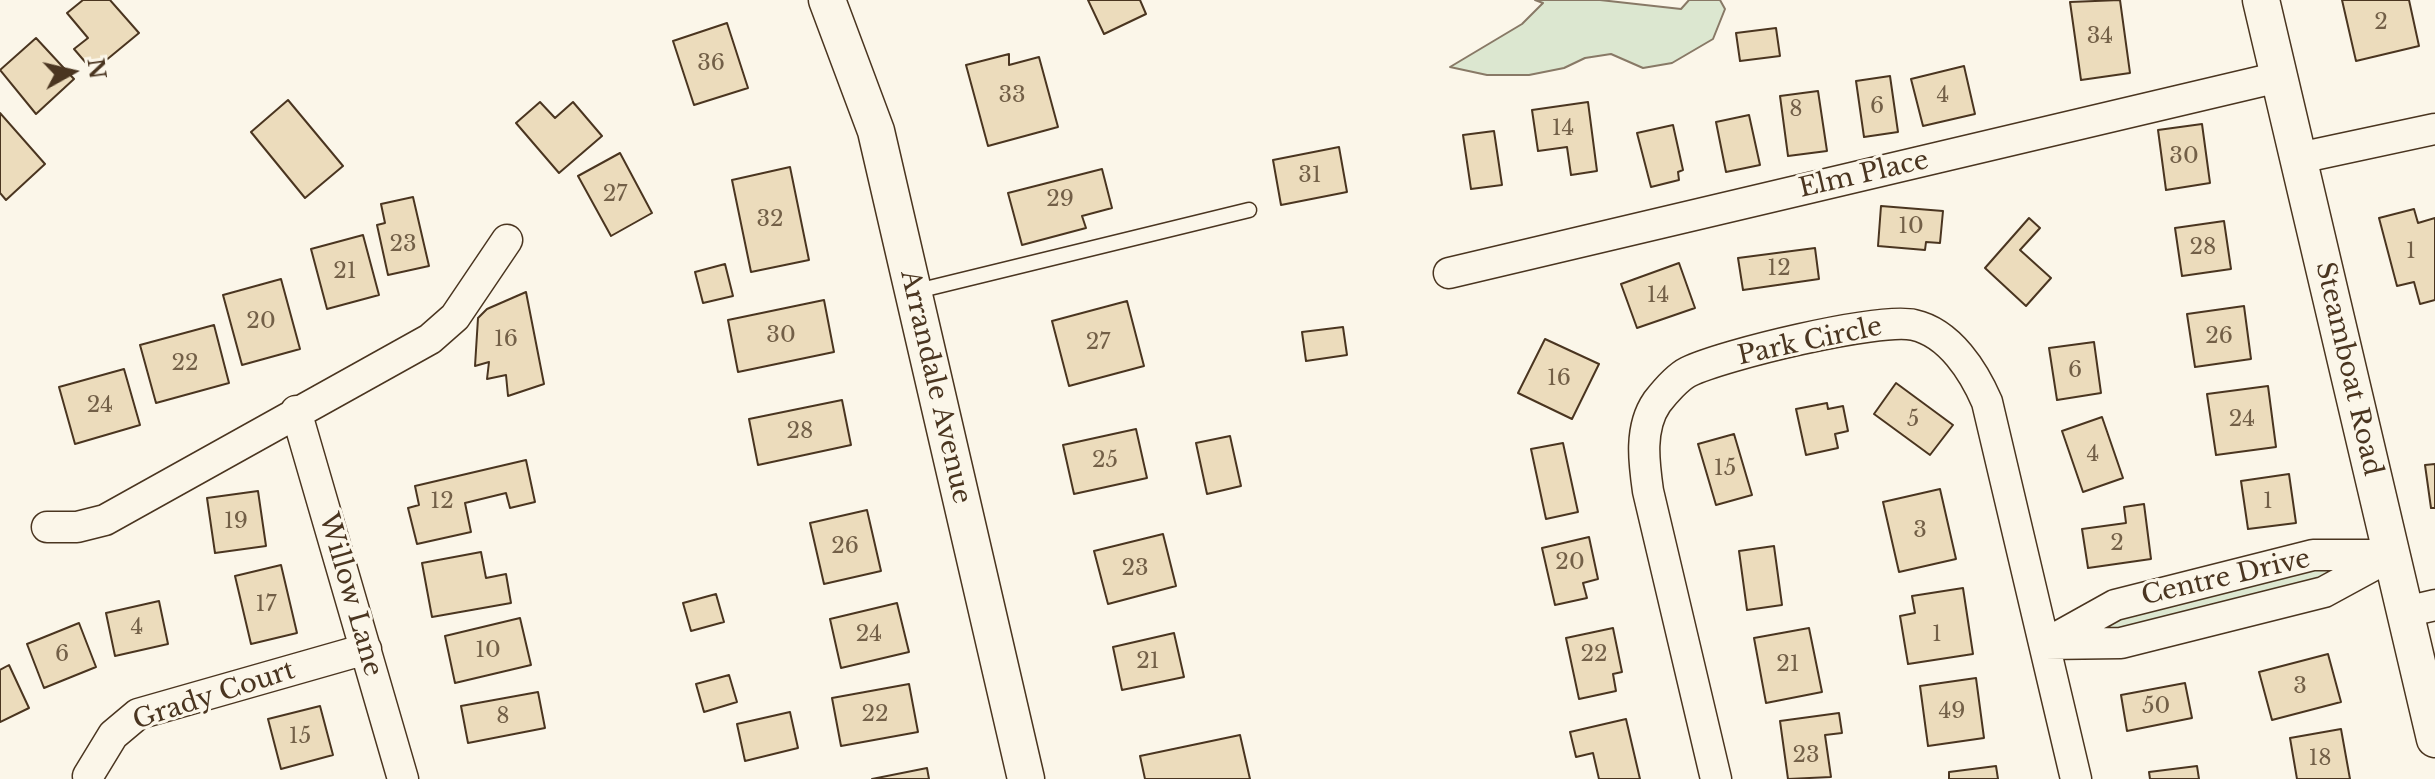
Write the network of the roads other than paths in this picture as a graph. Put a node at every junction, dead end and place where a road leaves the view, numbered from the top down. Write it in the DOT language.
graph roads {
  1 [pos="827,0"];
  2 [pos="2261,0"];
  3 [pos="2279,77"];
  4 [pos="2435,129"];
  5 [pos="2299,158"];
  6 [pos="1249,210"];
  7 [pos="507,240"];
  8 [pos="1449,273"];
  9 [pos="913,292"];
  10 [pos="296,411"];
  11 [pos="47,527"];
  12 [pos="2392,555"];
  13 [pos="2420,609"];
  14 [pos="2045,644"];
  15 [pos="366,649"];
  16 [pos="2435,739"];
  17 [pos="88,776"];
  18 [pos="403,779"];
  19 [pos="1026,779"];
  20 [pos="1716,779"];
  21 [pos="2076,779"];
  1 -- 9 [label="street, Arrandale Avenue"];
  2 -- 3 [label="street, Steamboat Road"];
  3 -- 5 [label="street, Steamboat Road"];
  3 -- 8 [label="street, Elm Place"];
  4 -- 5 [label="street"];
  5 -- 12 [label="street, Steamboat Road"];
  6 -- 9 [label="lane"];
  7 -- 10 [label="street"];
  9 -- 19 [label="street, Arrandale Avenue"];
  10 -- 11 [label="street"];
  10 -- 15 [label="street, Willow Lane"];
  12 -- 13 [label="street, Steamboat Road"];
  12 -- 14 [label="street, Centre Drive"];
  13 -- 16 [label="street, Steamboat Road"];
  14 -- 20 [label="street, Park Circle"];
  14 -- 21 [label="street, Park Circle"];
  15 -- 17 [label="street, Grady Court"];
  15 -- 18 [label="street, Willow Lane"];
}
